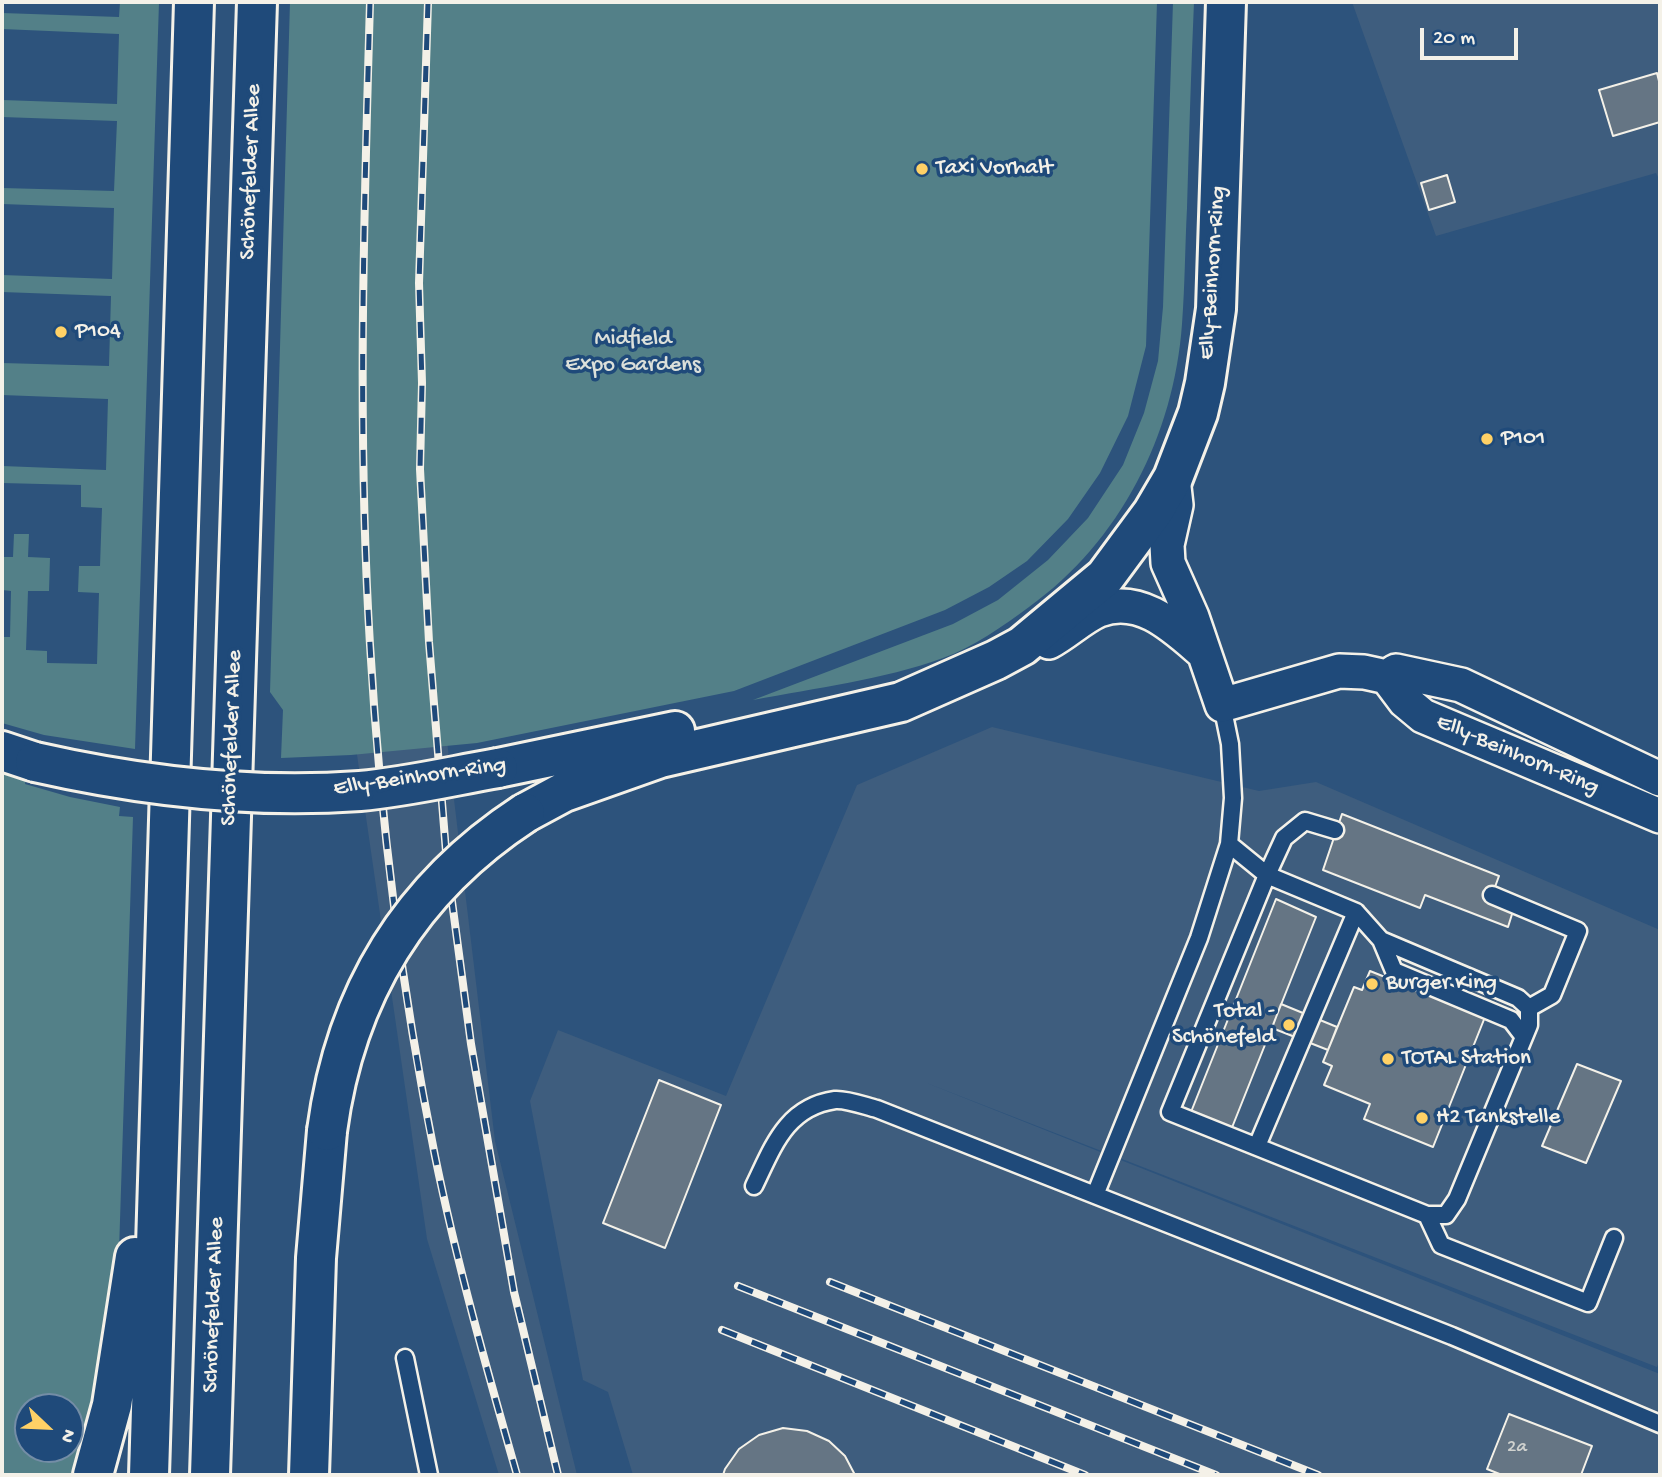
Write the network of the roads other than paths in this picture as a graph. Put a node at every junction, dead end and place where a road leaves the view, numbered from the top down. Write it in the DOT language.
graph roads {
  1 [pos="194,2"];
  2 [pos="257,2"];
  3 [pos="1226,2"];
  4 [pos="1172,478"];
  5 [pos="1022,646"];
  6 [pos="1206,654"];
  7 [pos="1387,677"];
  8 [pos="1222,705"];
  9 [pos="794,728"];
  10 [pos="18,757"];
  11 [pos="1660,779"];
  12 [pos="1660,816"];
  13 [pos="1335,830"];
  14 [pos="1229,844"];
  15 [pos="1267,875"];
  16 [pos="1492,895"];
  17 [pos="1356,912"];
  18 [pos="1381,940"];
  19 [pos="1529,1008"];
  20 [pos="1524,1037"];
  21 [pos="160,1103"];
  22 [pos="1257,1146"];
  23 [pos="754,1186"];
  24 [pos="1094,1195"];
  25 [pos="1427,1215"];
  26 [pos="1614,1238"];
  27 [pos="316,1258"];
  28 [pos="405,1359"];
  29 [pos="1660,1424"];
  30 [pos="93,1475"];
  31 [pos="149,1475"];
  32 [pos="210,1475"];
  33 [pos="309,1475"];
  34 [pos="328,1475"];
  35 [pos="429,1475"];
  1 -- 21 [label="main road"];
  2 -- 32 [label="main road, Schönefelder Allee"];
  3 -- 4 [label="main road, Elly-Beinhorn-Ring"];
  4 -- 5 [label="main road, Elly-Beinhorn-Ring"];
  4 -- 6 [label="street"];
  5 -- 6 [label="street, Elly-Beinhorn-Ring"];
  5 -- 9 [label="main road, Elly-Beinhorn-Ring"];
  6 -- 8 [label="street"];
  7 -- 8 [label="street, Elly-Beinhorn-Ring"];
  7 -- 11 [label="street, Elly-Beinhorn-Ring"];
  7 -- 12 [label="street, Elly-Beinhorn-Ring"];
  8 -- 14 [label="lane"];
  9 -- 10 [label="main road, Elly-Beinhorn-Ring, bridge"];
  9 -- 27 [label="main road, Elly-Beinhorn-Ring, bridge"];
  13 -- 15 [label="lane"];
  14 -- 15 [label="lane"];
  14 -- 24 [label="lane"];
  15 -- 17 [label="lane"];
  15 -- 22 [label="lane"];
  16 -- 19 [label="lane"];
  17 -- 18 [label="lane"];
  17 -- 22 [label="lane"];
  18 -- 19 [label="lane"];
  18 -- 20 [label="lane"];
  19 -- 20 [label="lane"];
  20 -- 25 [label="lane"];
  21 -- 30 [label="main road"];
  21 -- 31 [label="main road"];
  22 -- 25 [label="lane"];
  23 -- 24 [label="lane"];
  24 -- 29 [label="lane"];
  25 -- 26 [label="lane"];
  27 -- 33 [label="main road, Elly-Beinhorn-Ring"];
  27 -- 34 [label="main road"];
  28 -- 35 [label="lane"];
}
